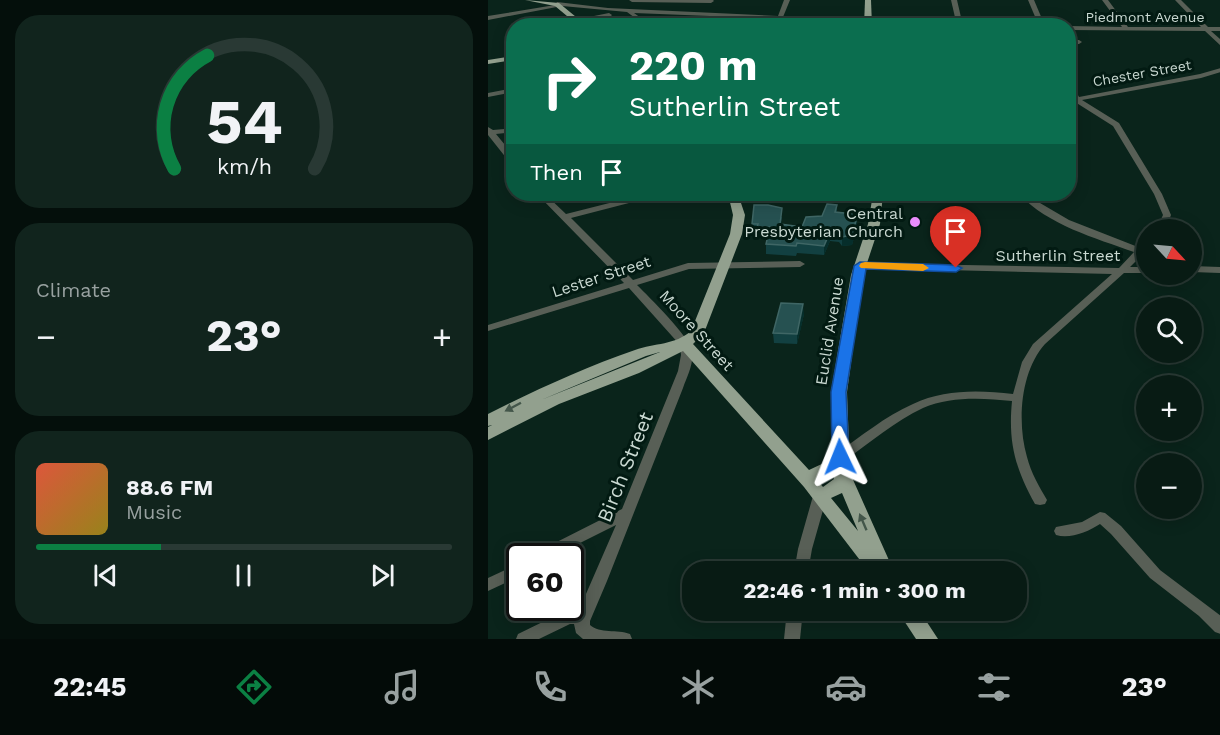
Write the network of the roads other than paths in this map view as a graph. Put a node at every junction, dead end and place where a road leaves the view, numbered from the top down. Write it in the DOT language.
graph roads {
  1 [pos="528,0"];
  2 [pos="632,0"];
  3 [pos="787,0"];
  4 [pos="868,0"];
  5 [pos="877,0"];
  6 [pos="954,0"];
  7 [pos="1031,0"];
  8 [pos="1105,0"];
  9 [pos="1179,0"];
  10 [pos="712,1"];
  11 [pos="558,5"];
  12 [pos="628,11"];
  13 [pos="704,14"];
  14 [pos="720,15"];
  15 [pos="488,18"];
  16 [pos="574,18"];
  17 [pos="588,18"];
  18 [pos="638,18"];
  19 [pos="702,18"];
  20 [pos="713,18"];
  21 [pos="780,18"];
  22 [pos="868,18"];
  23 [pos="876,18"];
  24 [pos="958,18"];
  25 [pos="1039,18"];
  26 [pos="1076,28"];
  27 [pos="1127,29"];
  28 [pos="1206,29"];
  29 [pos="1220,29"];
  30 [pos="1220,44"];
  31 [pos="506,59"];
  32 [pos="488,62"];
  33 [pos="1220,70"];
  34 [pos="506,92"];
  35 [pos="488,95"];
  36 [pos="1076,99"];
  37 [pos="1076,102"];
  38 [pos="506,131"];
  39 [pos="489,132"];
  40 [pos="506,152"];
  41 [pos="548,201"];
  42 [pos="628,201"];
  43 [pos="735,201"];
  44 [pos="877,201"];
  45 [pos="1032,201"];
  46 [pos="566,218"];
  47 [pos="1166,219"];
  48 [pos="1136,246"];
  49 [pos="1136,257"];
  50 [pos="725,263"];
  51 [pos="800,264"];
  52 [pos="860,266"];
  53 [pos="1136,270"];
  54 [pos="1202,270"];
  55 [pos="1220,270"];
  56 [pos="1121,271"];
  57 [pos="630,283"];
  58 [pos="488,328"];
  59 [pos="685,344"];
  60 [pos="1018,398"];
  61 [pos="488,421"];
  62 [pos="488,434"];
  63 [pos="841,465"];
  64 [pos="806,479"];
  65 [pos="820,496"];
  66 [pos="1040,500"];
  67 [pos="628,512"];
  68 [pos="1061,531"];
  69 [pos="567,543"];
  70 [pos="803,561"];
  71 [pos="871,561"];
  72 [pos="880,561"];
  73 [pos="506,576"];
  74 [pos="488,585"];
  75 [pos="584,617"];
  76 [pos="560,621"];
  77 [pos="582,621"];
  78 [pos="794,621"];
  79 [pos="915,621"];
  80 [pos="1220,627"];
  81 [pos="524,639"];
  82 [pos="624,639"];
  83 [pos="792,639"];
  84 [pos="928,639"];
  1 -- 11 [label="main road"];
  2 -- 10 [label="street"];
  3 -- 21 [label="street"];
  4 -- 22 [label="main road"];
  5 -- 23 [label="main road"];
  6 -- 24 [label="street"];
  7 -- 25 [label="street"];
  8 -- 27 [label="street"];
  9 -- 28 [label="street"];
  10 -- 13 [label="street"];
  11 -- 12 [label="street"];
  11 -- 15 [label="street"];
  11 -- 16 [label="main road"];
  12 -- 13 [label="street"];
  12 -- 17 [label="street"];
  12 -- 18 [label="street"];
  13 -- 14 [label="street"];
  13 -- 19 [label="street"];
  14 -- 20 [label="street"];
  14 -- 21 [label="street"];
  26 -- 27 [label="street, Piedmont Avenue"];
  27 -- 28 [label="street, Piedmont Avenue"];
  28 -- 29 [label="street, Piedmont Avenue"];
  28 -- 30 [label="street"];
  31 -- 32 [label="main road"];
  33 -- 36 [label="street, Chester Street"];
  34 -- 35 [label="street"];
  37 -- 47 [label="street"];
  38 -- 39 [label="street"];
  39 -- 40 [label="street"];
  41 -- 46 [label="street, Moore Street"];
  42 -- 46 [label="street"];
  43 -- 50 [label="main road"];
  44 -- 52 [label="main road, Euclid Avenue"];
  45 -- 48 [label="street"];
  46 -- 57 [label="street, Moore Street"];
  49 -- 56 [label="street"];
  50 -- 51 [label="street"];
  50 -- 57 [label="street, Lester Street"];
  50 -- 59 [label="main road"];
  52 -- 56 [label="street, Sutherlin Street"];
  52 -- 63 [label="main road, Euclid Avenue"];
  53 -- 56 [label="street, Sutherlin Street"];
  54 -- 55 [label="street"];
  56 -- 60 [label="street"];
  57 -- 58 [label="street, Lester Street"];
  57 -- 59 [label="street, Moore Street"];
  59 -- 61 [label="main road, one-way"];
  59 -- 62 [label="main road"];
  59 -- 64 [label="main road, Moore Street"];
  59 -- 67 [label="street, Birch Street"];
  60 -- 63 [label="street"];
  60 -- 66 [label="street"];
  63 -- 64 [label="main road"];
  63 -- 65 [label="main road"];
  72 -- 63 [label="main road, one-way"];
  64 -- 65 [label="main road, Moore Street"];
  65 -- 70 [label="street"];
  65 -- 71 [label="main road, Moore Street"];
  67 -- 69 [label="street"];
  67 -- 75 [label="street, Birch Street"];
  68 -- 80 [label="street"];
  73 -- 74 [label="street"];
  76 -- 81 [label="street"];
  77 -- 82 [label="street"];
  78 -- 83 [label="street"];
  79 -- 84 [label="main road"];
}
